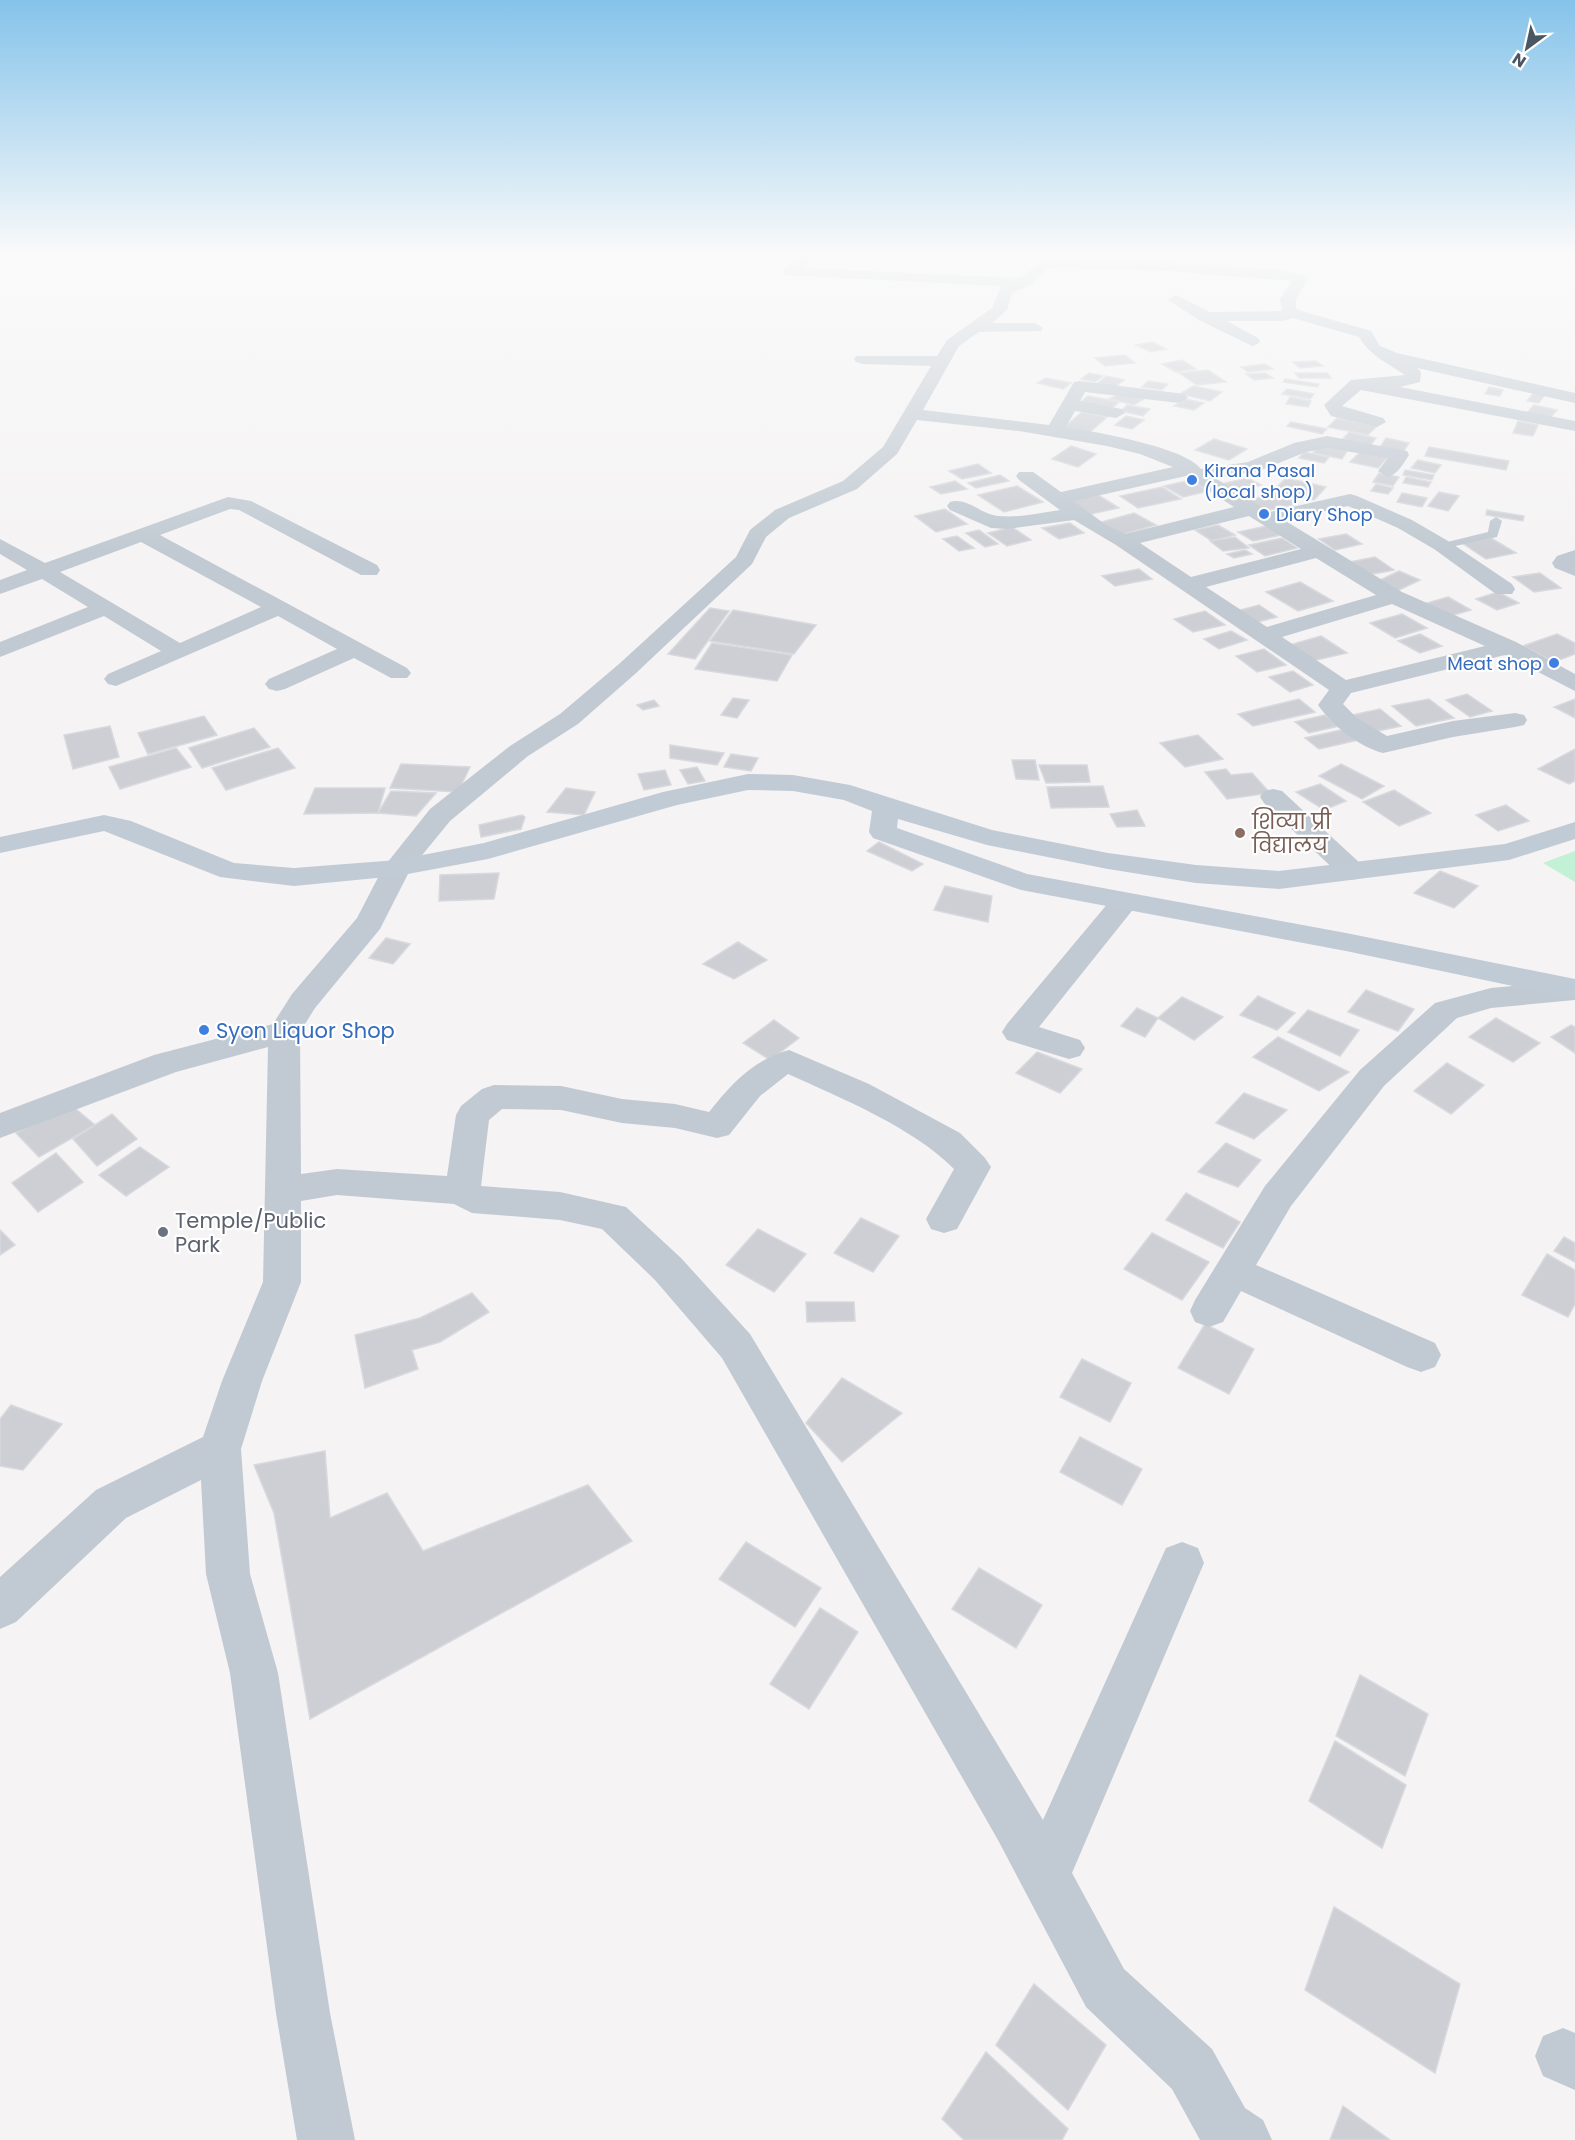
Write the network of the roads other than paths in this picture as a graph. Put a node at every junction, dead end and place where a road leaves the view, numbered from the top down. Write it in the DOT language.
graph roads {
  1 [pos="947,353"];
  2 [pos="1383,353"];
  3 [pos="1392,357"];
  4 [pos="862,359"];
  5 [pos="942,361"];
  6 [pos="1357,384"];
  7 [pos="1169,393"];
  8 [pos="1575,398"];
  9 [pos="1071,405"];
  10 [pos="1116,413"];
  11 [pos="913,414"];
  12 [pos="1377,422"];
  13 [pos="1575,426"];
  14 [pos="1054,432"];
  15 [pos="1388,471"];
  16 [pos="1194,472"];
  17 [pos="1026,476"];
  18 [pos="1057,499"];
  19 [pos="957,506"];
  20 [pos="1077,514"];
  21 [pos="1261,514"];
  22 [pos="1496,521"];
  23 [pos="142,534"];
  24 [pos="1123,541"];
  25 [pos="0,545"];
  26 [pos="1441,545"];
  27 [pos="1320,550"];
  28 [pos="1575,556"];
  29 [pos="369,570"];
  30 [pos="1575,570"];
  31 [pos="41,571"];
  32 [pos="1187,585"];
  33 [pos="0,587"];
  34 [pos="1504,589"];
  35 [pos="1394,597"];
  36 [pos="105,608"];
  37 [pos="279,608"];
  38 [pos="1265,635"];
  39 [pos="1508,647"];
  40 [pos="354,649"];
  41 [pos="0,650"];
  42 [pos="179,652"];
  43 [pos="399,673"];
  44 [pos="116,680"];
  45 [pos="277,684"];
  46 [pos="1575,684"];
  47 [pos="1342,688"];
  48 [pos="1515,720"];
  49 [pos="1273,797"];
  50 [pos="886,807"];
  51 [pos="1575,830"];
  52 [pos="0,845"];
  53 [pos="397,868"];
  54 [pos="1352,871"];
  55 [pos="1124,902"];
  56 [pos="1575,989"];
  57 [pos="284,1032"];
  58 [pos="1070,1048"];
  59 [pos="0,1126"];
  60 [pos="284,1190"];
  61 [pos="463,1191"];
  62 [pos="944,1219"];
  63 [pos="1233,1271"];
  64 [pos="1209,1311"];
  65 [pos="1422,1355"];
  66 [pos="220,1449"];
  67 [pos="1182,1563"];
  68 [pos="0,1607"];
  69 [pos="1044,1876"];
  70 [pos="326,2140"];
  71 [pos="1243,2140"];
  1 -- 5 [label="street"];
  2 -- 3 [label="street"];
  3 -- 6 [label="street"];
  3 -- 8 [label="street"];
  4 -- 5 [label="street"];
  5 -- 11 [label="street"];
  6 -- 12 [label="street"];
  6 -- 13 [label="street"];
  7 -- 9 [label="street"];
  9 -- 10 [label="street"];
  9 -- 14 [label="street"];
  11 -- 14 [label="street"];
  11 -- 53 [label="street"];
  14 -- 16 [label="street"];
  15 -- 16 [label="street"];
  16 -- 18 [label="street"];
  16 -- 21 [label="street"];
  17 -- 18 [label="street"];
  18 -- 20 [label="street"];
  19 -- 20 [label="street"];
  20 -- 24 [label="street"];
  21 -- 24 [label="street"];
  21 -- 26 [label="street"];
  21 -- 27 [label="street"];
  22 -- 26 [label="lane"];
  23 -- 29 [label="street"];
  23 -- 31 [label="street"];
  23 -- 37 [label="street"];
  24 -- 32 [label="street"];
  25 -- 31 [label="street"];
  26 -- 34 [label="street"];
  27 -- 32 [label="street"];
  27 -- 35 [label="street"];
  28 -- 30 [label="street"];
  31 -- 33 [label="street"];
  31 -- 36 [label="street"];
  32 -- 38 [label="street"];
  35 -- 38 [label="street"];
  35 -- 39 [label="street"];
  36 -- 41 [label="street"];
  36 -- 42 [label="street"];
  37 -- 40 [label="street"];
  37 -- 42 [label="street"];
  38 -- 47 [label="street"];
  39 -- 46 [label="street"];
  39 -- 47 [label="street"];
  40 -- 43 [label="street"];
  40 -- 45 [label="street"];
  42 -- 44 [label="street"];
  47 -- 48 [label="street"];
  49 -- 54 [label="street"];
  50 -- 53 [label="main road"];
  50 -- 54 [label="main road"];
  50 -- 55 [label="main road"];
  51 -- 54 [label="main road"];
  52 -- 53 [label="main road"];
  53 -- 57 [label="street"];
  55 -- 56 [label="main road"];
  55 -- 58 [label="street"];
  56 -- 63 [label="street"];
  57 -- 59 [label="street"];
  57 -- 60 [label="street"];
  60 -- 61 [label="street"];
  60 -- 66 [label="street"];
  61 -- 62 [label="street"];
  61 -- 69 [label="street"];
  63 -- 64 [label="street"];
  63 -- 65 [label="street"];
  66 -- 68 [label="street"];
  66 -- 70 [label="street"];
  67 -- 69 [label="street"];
  69 -- 71 [label="street"];
}
